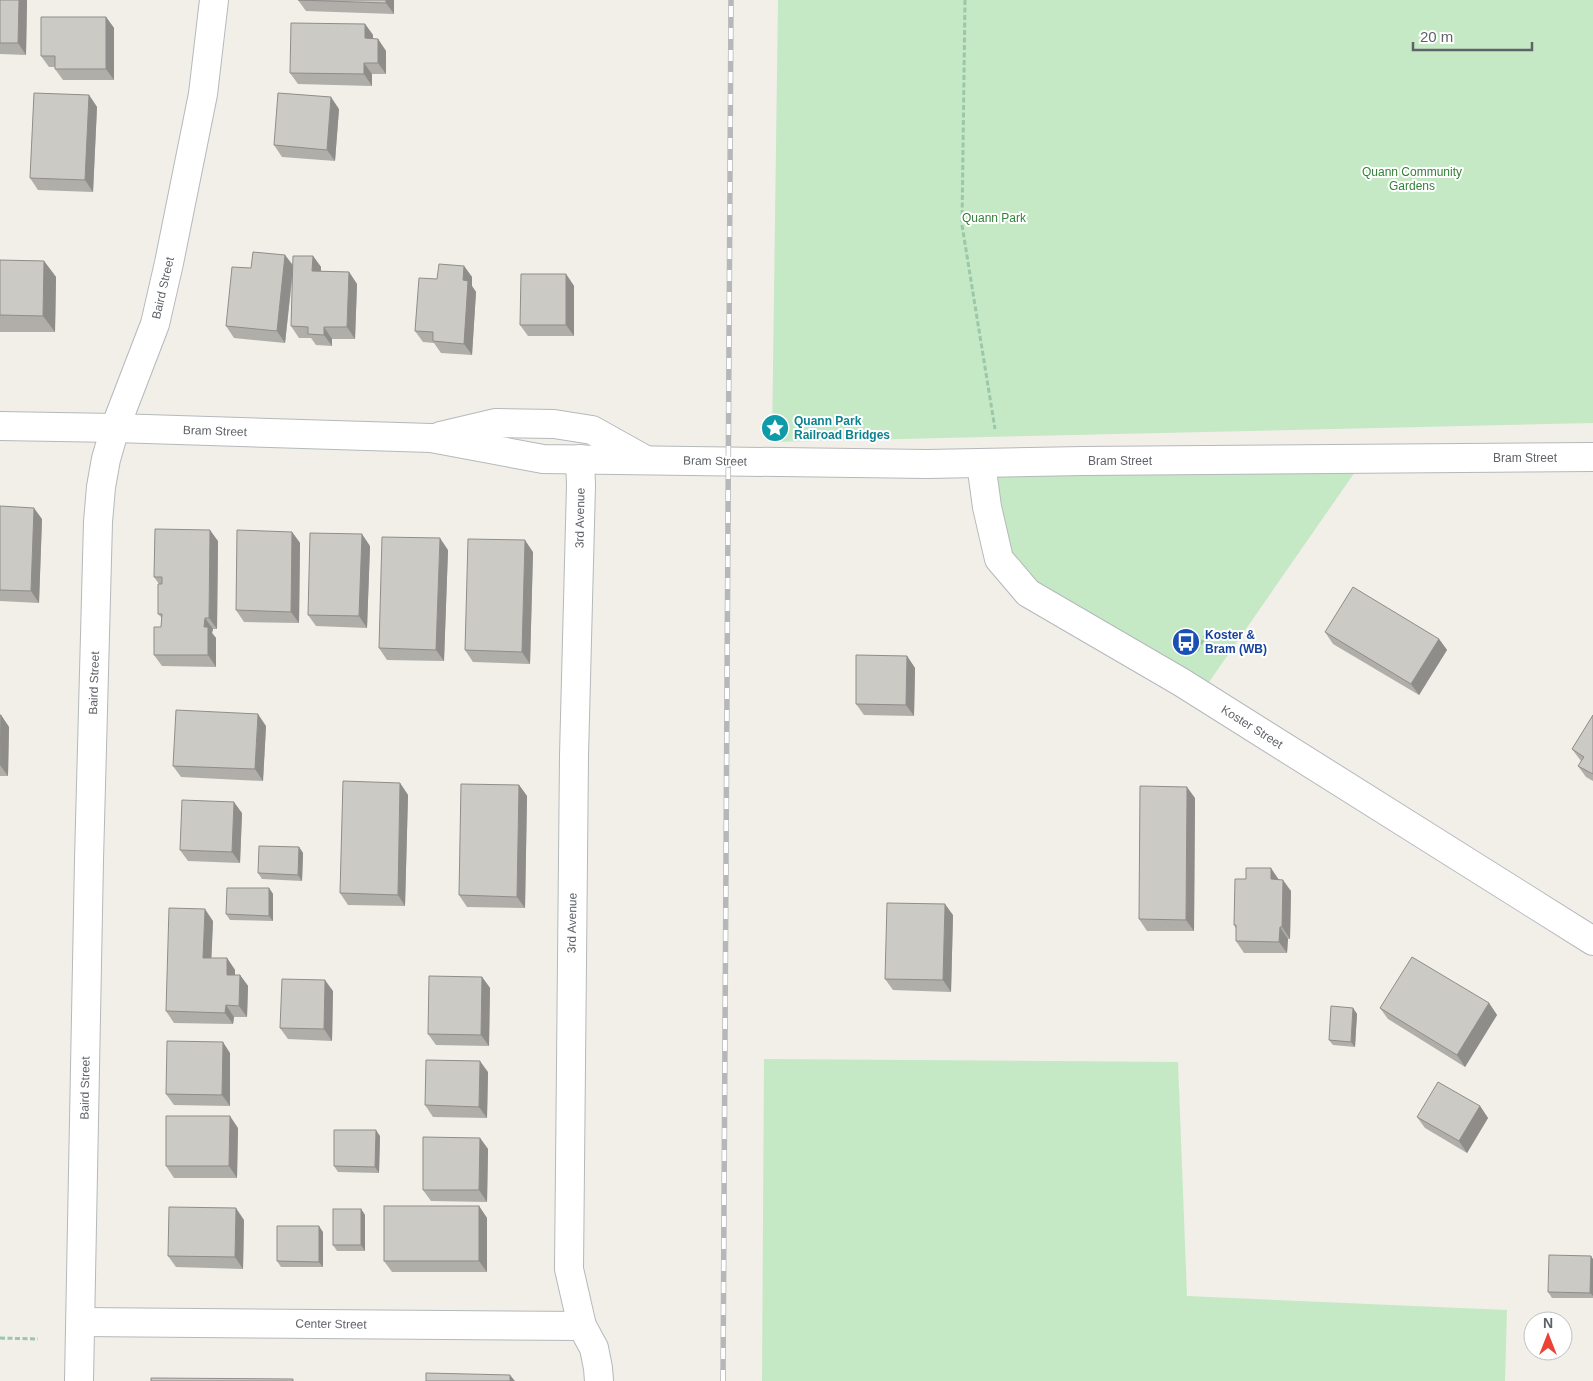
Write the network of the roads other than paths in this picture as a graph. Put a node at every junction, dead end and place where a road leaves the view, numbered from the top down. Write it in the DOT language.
graph roads {
  1 [pos="214,0"];
  2 [pos="0,426"];
  3 [pos="115,428"];
  4 [pos="431,438"];
  5 [pos="1593,457"];
  6 [pos="580,460"];
  7 [pos="646,460"];
  8 [pos="990,463"];
  9 [pos="1593,941"];
  10 [pos="81,1322"];
  11 [pos="582,1326"];
  12 [pos="79,1381"];
  13 [pos="599,1381"];
  1 -- 3 [label="street, Baird Street"];
  2 -- 3 [label="street, Bram Street"];
  3 -- 4 [label="street, Bram Street"];
  3 -- 10 [label="street, Baird Street"];
  4 -- 6 [label="street, Bram Street"];
  4 -- 7 [label="street, Bram Street"];
  5 -- 8 [label="street, Bram Street"];
  6 -- 7 [label="street, Bram Street"];
  6 -- 11 [label="street, 3rd Avenue"];
  7 -- 8 [label="street, Bram Street"];
  8 -- 9 [label="street, Koster Street"];
  10 -- 11 [label="street, Center Street"];
  10 -- 12 [label="street, Baird Street"];
  11 -- 13 [label="street, 3rd Avenue"];
}
